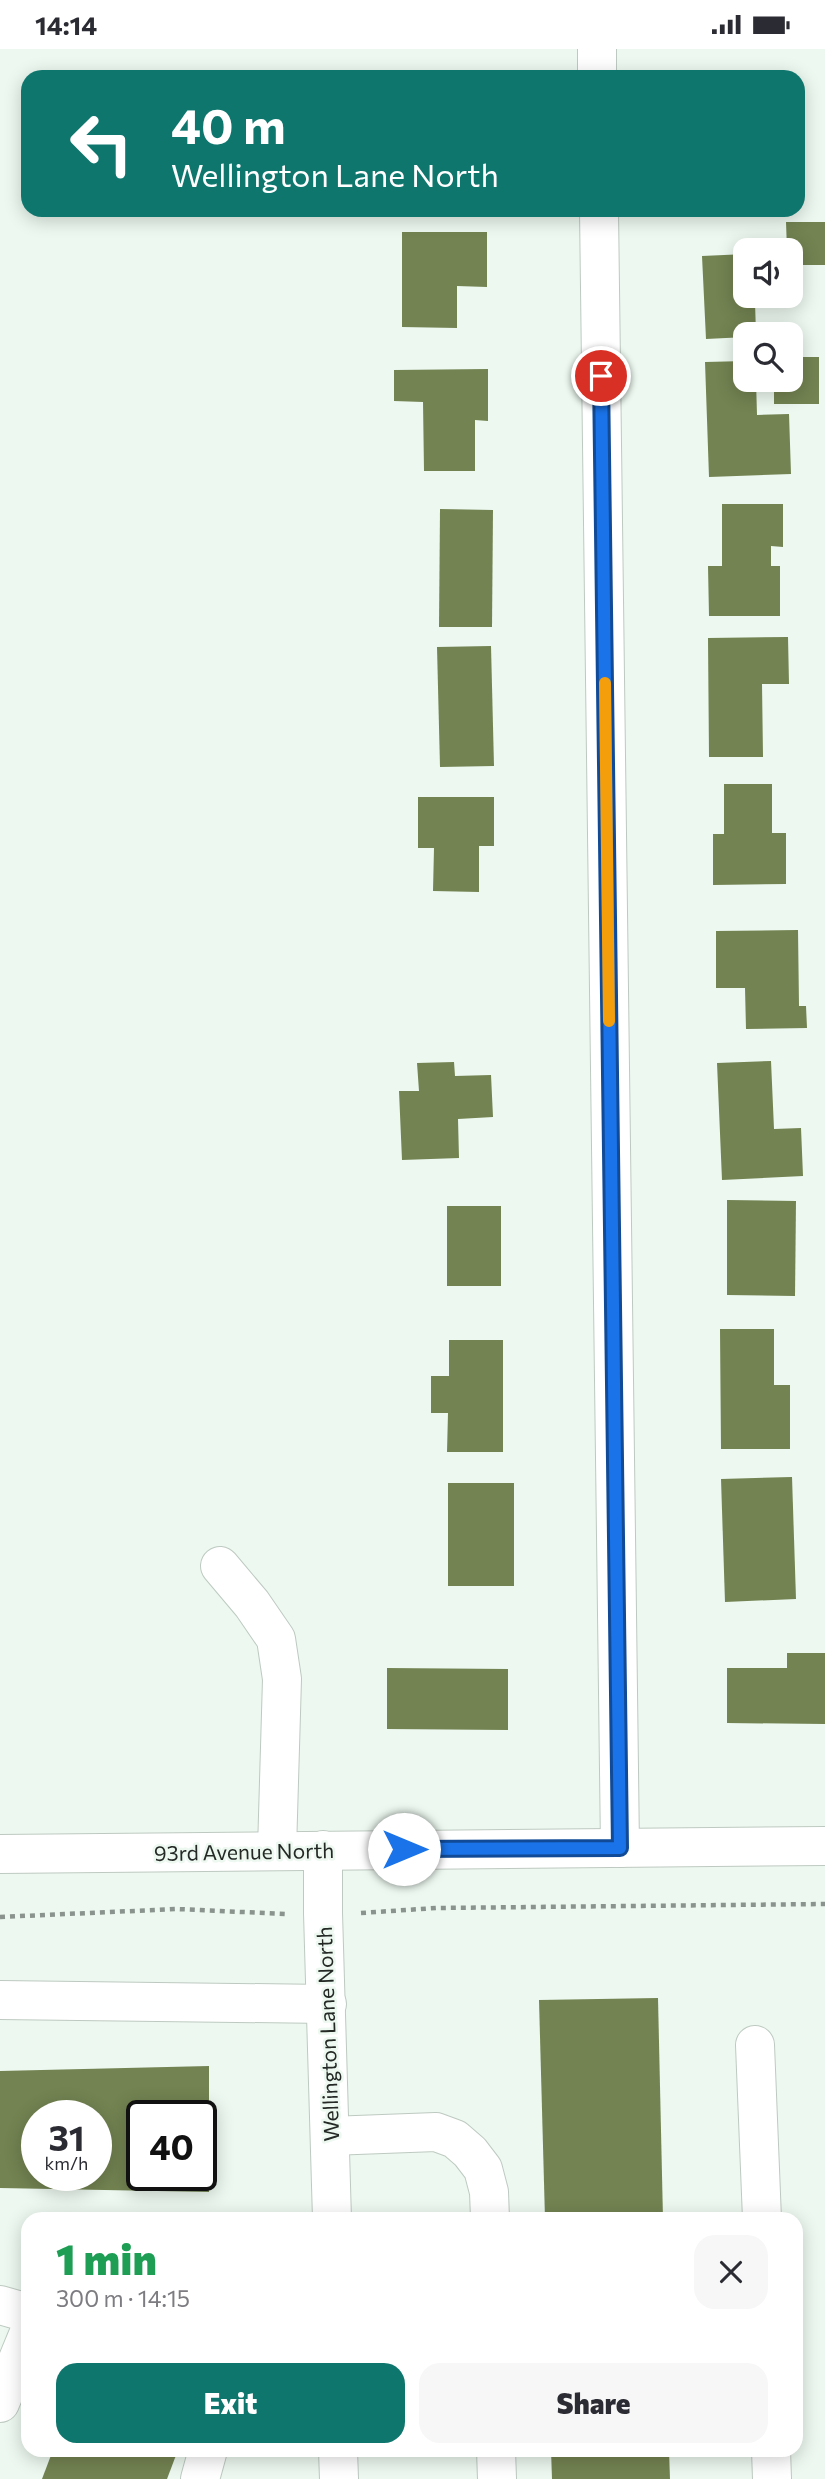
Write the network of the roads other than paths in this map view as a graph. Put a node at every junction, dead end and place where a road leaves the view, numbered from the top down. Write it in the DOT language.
graph roads {
  1 [pos="597,49"];
  2 [pos="597,70"];
  3 [pos="599,217"];
  4 [pos="220,1566"];
  5 [pos="825,1846"];
  6 [pos="620,1848"];
  7 [pos="277,1850"];
  8 [pos="323,1850"];
  9 [pos="0,1854"];
  10 [pos="0,2000"];
  11 [pos="327,2004"];
  12 [pos="755,2045"];
  13 [pos="330,2136"];
  14 [pos="332,2212"];
  15 [pos="490,2212"];
  16 [pos="762,2212"];
  17 [pos="0,2305"];
  18 [pos="21,2311"];
  19 [pos="21,2352"];
  20 [pos="0,2403"];
  21 [pos="206,2457"];
  22 [pos="338,2457"];
  23 [pos="496,2457"];
  24 [pos="771,2457"];
  25 [pos="200,2479"];
  26 [pos="339,2479"];
  27 [pos="497,2479"];
  28 [pos="772,2479"];
  1 -- 2 [label="street"];
  3 -- 6 [label="street"];
  4 -- 7 [label="street"];
  5 -- 6 [label="street, 93rd Avenue North"];
  6 -- 8 [label="street, 93rd Avenue North"];
  7 -- 8 [label="street, 93rd Avenue North"];
  7 -- 9 [label="street, 93rd Avenue North"];
  8 -- 11 [label="street, Wellington Lane North"];
  10 -- 11 [label="street"];
  11 -- 13 [label="street, Wellington Lane North"];
  12 -- 16 [label="street"];
  13 -- 14 [label="street, Wellington Lane North"];
  13 -- 15 [label="street"];
  17 -- 18 [label="street"];
  19 -- 20 [label="street"];
  21 -- 25 [label="street"];
  22 -- 26 [label="street"];
  23 -- 27 [label="street"];
  24 -- 28 [label="street"];
}
